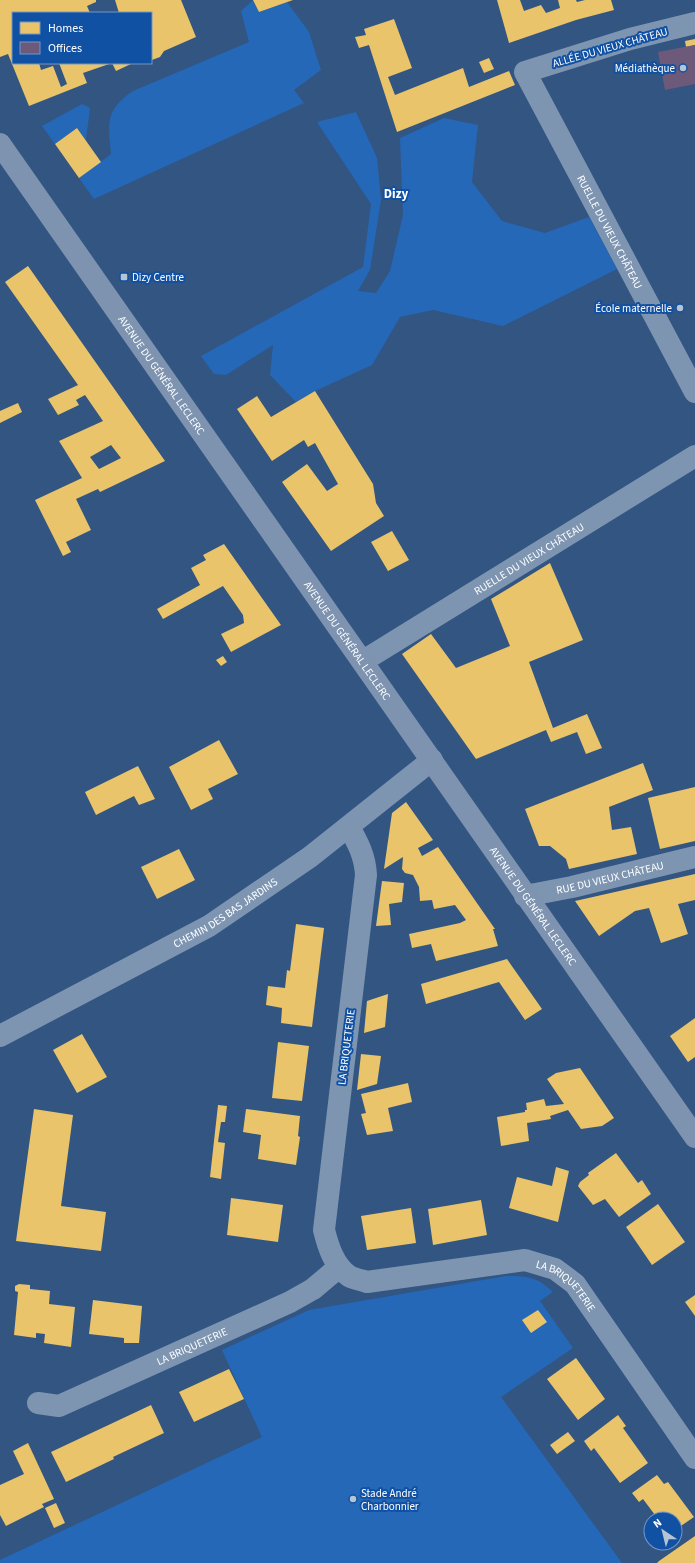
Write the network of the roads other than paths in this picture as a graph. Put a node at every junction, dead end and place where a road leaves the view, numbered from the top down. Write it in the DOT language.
graph roads {
  1 [pos="695,23"];
  2 [pos="525,72"];
  3 [pos="0,144"];
  4 [pos="695,392"];
  5 [pos="695,456"];
  6 [pos="363,661"];
  7 [pos="432,760"];
  8 [pos="349,827"];
  9 [pos="695,857"];
  10 [pos="525,896"];
  11 [pos="0,1036"];
  12 [pos="695,1137"];
  13 [pos="339,1267"];
  14 [pos="38,1403"];
  15 [pos="695,1458"];
  1 -- 2 [label="street, ALLÉE DU VIEUX CHÂTEAU"];
  2 -- 4 [label="street, RUELLE DU VIEUX CHÂTEAU"];
  3 -- 6 [label="main road, AVENUE DU GÉNÉRAL LECLERC"];
  5 -- 6 [label="street, RUELLE DU VIEUX CHÂTEAU"];
  6 -- 7 [label="main road, AVENUE DU GÉNÉRAL LECLERC"];
  7 -- 8 [label="street, CHEMIN DES BAS JARDINS"];
  7 -- 10 [label="main road, AVENUE DU GÉNÉRAL LECLERC"];
  8 -- 11 [label="street, CHEMIN DES BAS JARDINS"];
  8 -- 13 [label="street, LA BRIQUETERIE"];
  9 -- 10 [label="street, RUE DU VIEUX CHÂTEAU"];
  10 -- 12 [label="main road, AVENUE DU GÉNÉRAL LECLERC"];
  13 -- 14 [label="street, LA BRIQUETERIE"];
  13 -- 15 [label="street, LA BRIQUETERIE"];
}
